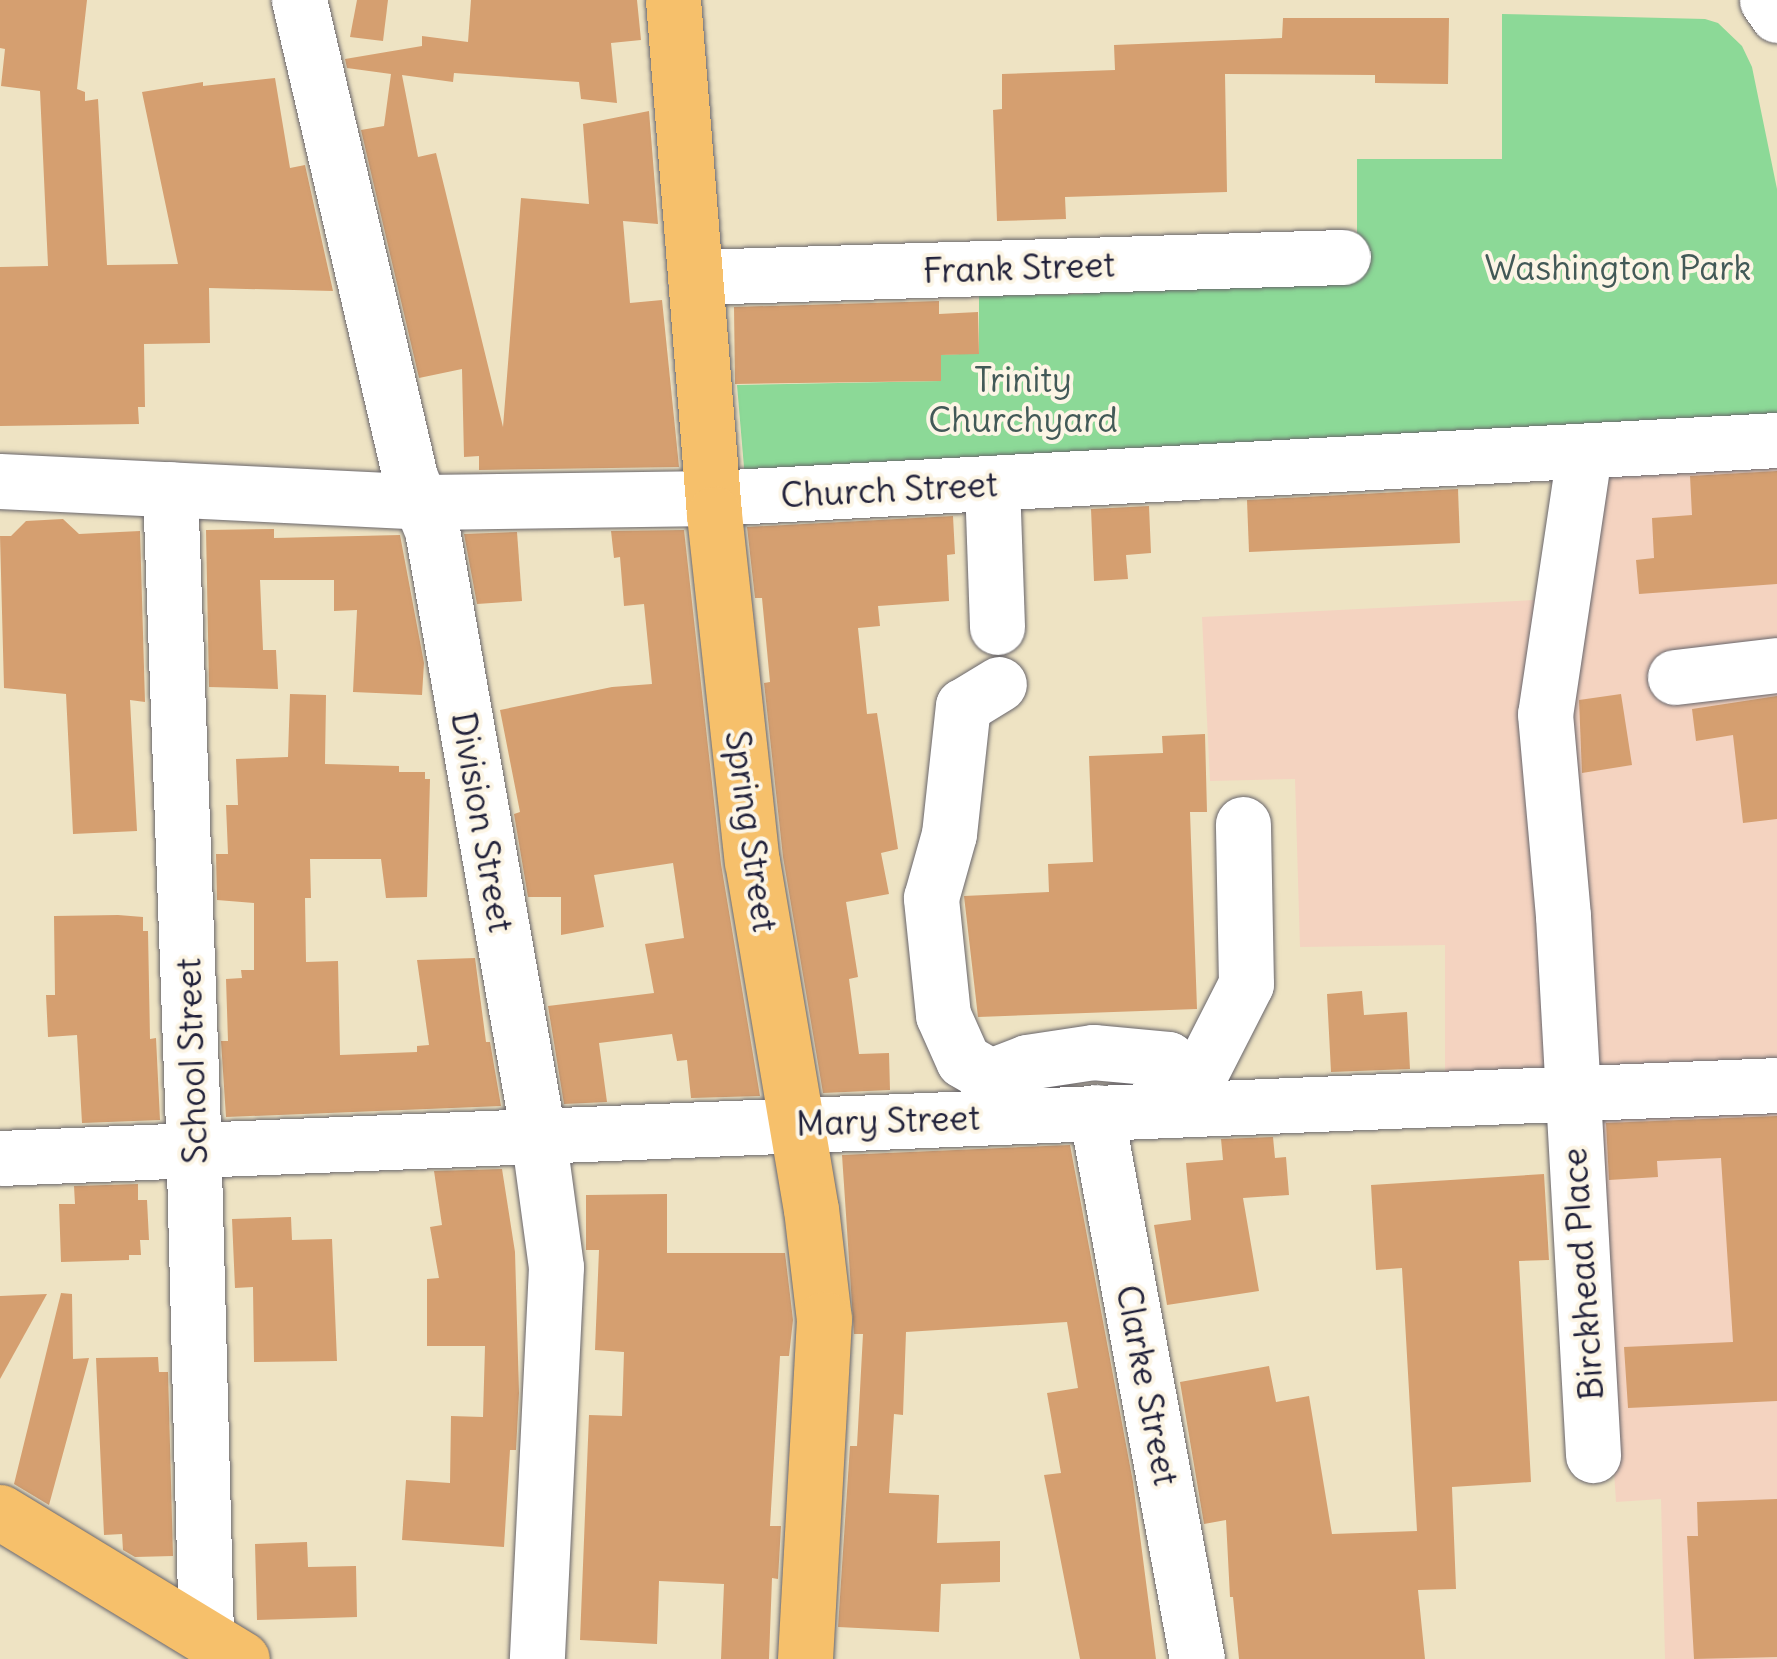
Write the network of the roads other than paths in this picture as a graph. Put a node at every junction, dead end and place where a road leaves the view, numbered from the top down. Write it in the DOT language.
graph roads {
  1 [pos="299,0"];
  2 [pos="673,0"];
  3 [pos="1767,0"];
  4 [pos="1777,15"];
  5 [pos="1344,257"];
  6 [pos="696,277"];
  7 [pos="1777,440"];
  8 [pos="1584,454"];
  9 [pos="0,481"];
  10 [pos="992,483"];
  11 [pos="170,489"];
  12 [pos="713,498"];
  13 [pos="422,502"];
  14 [pos="997,627"];
  15 [pos="1777,664"];
  16 [pos="1675,677"];
  17 [pos="999,684"];
  18 [pos="1243,824"];
  19 [pos="1777,1084"];
  20 [pos="1572,1093"];
  21 [pos="1199,1094"];
  22 [pos="989,1098"];
  23 [pos="1096,1112"];
  24 [pos="796,1123"];
  25 [pos="538,1134"];
  26 [pos="194,1150"];
  27 [pos="0,1158"];
  28 [pos="1593,1455"];
  29 [pos="0,1512"];
  30 [pos="221,1649"];
  31 [pos="537,1659"];
  32 [pos="806,1659"];
  33 [pos="1197,1659"];
  1 -- 13 [label="street, Division Street"];
  2 -- 6 [label="main road, Spring Street"];
  3 -- 4 [label="street"];
  5 -- 6 [label="street, Frank Street"];
  6 -- 12 [label="main road, Spring Street"];
  7 -- 8 [label="street, Church Street"];
  8 -- 10 [label="street, Church Street"];
  8 -- 20 [label="street, Birckhead Place"];
  9 -- 11 [label="street, Church Street"];
  10 -- 12 [label="street, Church Street"];
  10 -- 14 [label="street"];
  11 -- 13 [label="street, Church Street"];
  11 -- 26 [label="street, School Street"];
  12 -- 13 [label="street, Church Street"];
  12 -- 24 [label="main road, Spring Street"];
  13 -- 25 [label="street, Division Street"];
  15 -- 16 [label="street"];
  17 -- 22 [label="street"];
  18 -- 21 [label="street"];
  19 -- 20 [label="street, Mary Street"];
  20 -- 21 [label="street, Mary Street"];
  20 -- 28 [label="street, Birckhead Place"];
  21 -- 22 [label="street"];
  21 -- 23 [label="street, Mary Street"];
  22 -- 23 [label="street, Mary Street"];
  22 -- 24 [label="street, Mary Street"];
  23 -- 33 [label="street, Clarke Street"];
  24 -- 25 [label="street, Mary Street"];
  24 -- 32 [label="main road, Spring Street"];
  25 -- 26 [label="street, Mary Street"];
  25 -- 31 [label="street, Division Street"];
  26 -- 27 [label="street, Mary Street"];
  26 -- 30 [label="street, School Street"];
  29 -- 30 [label="main road"];
}
